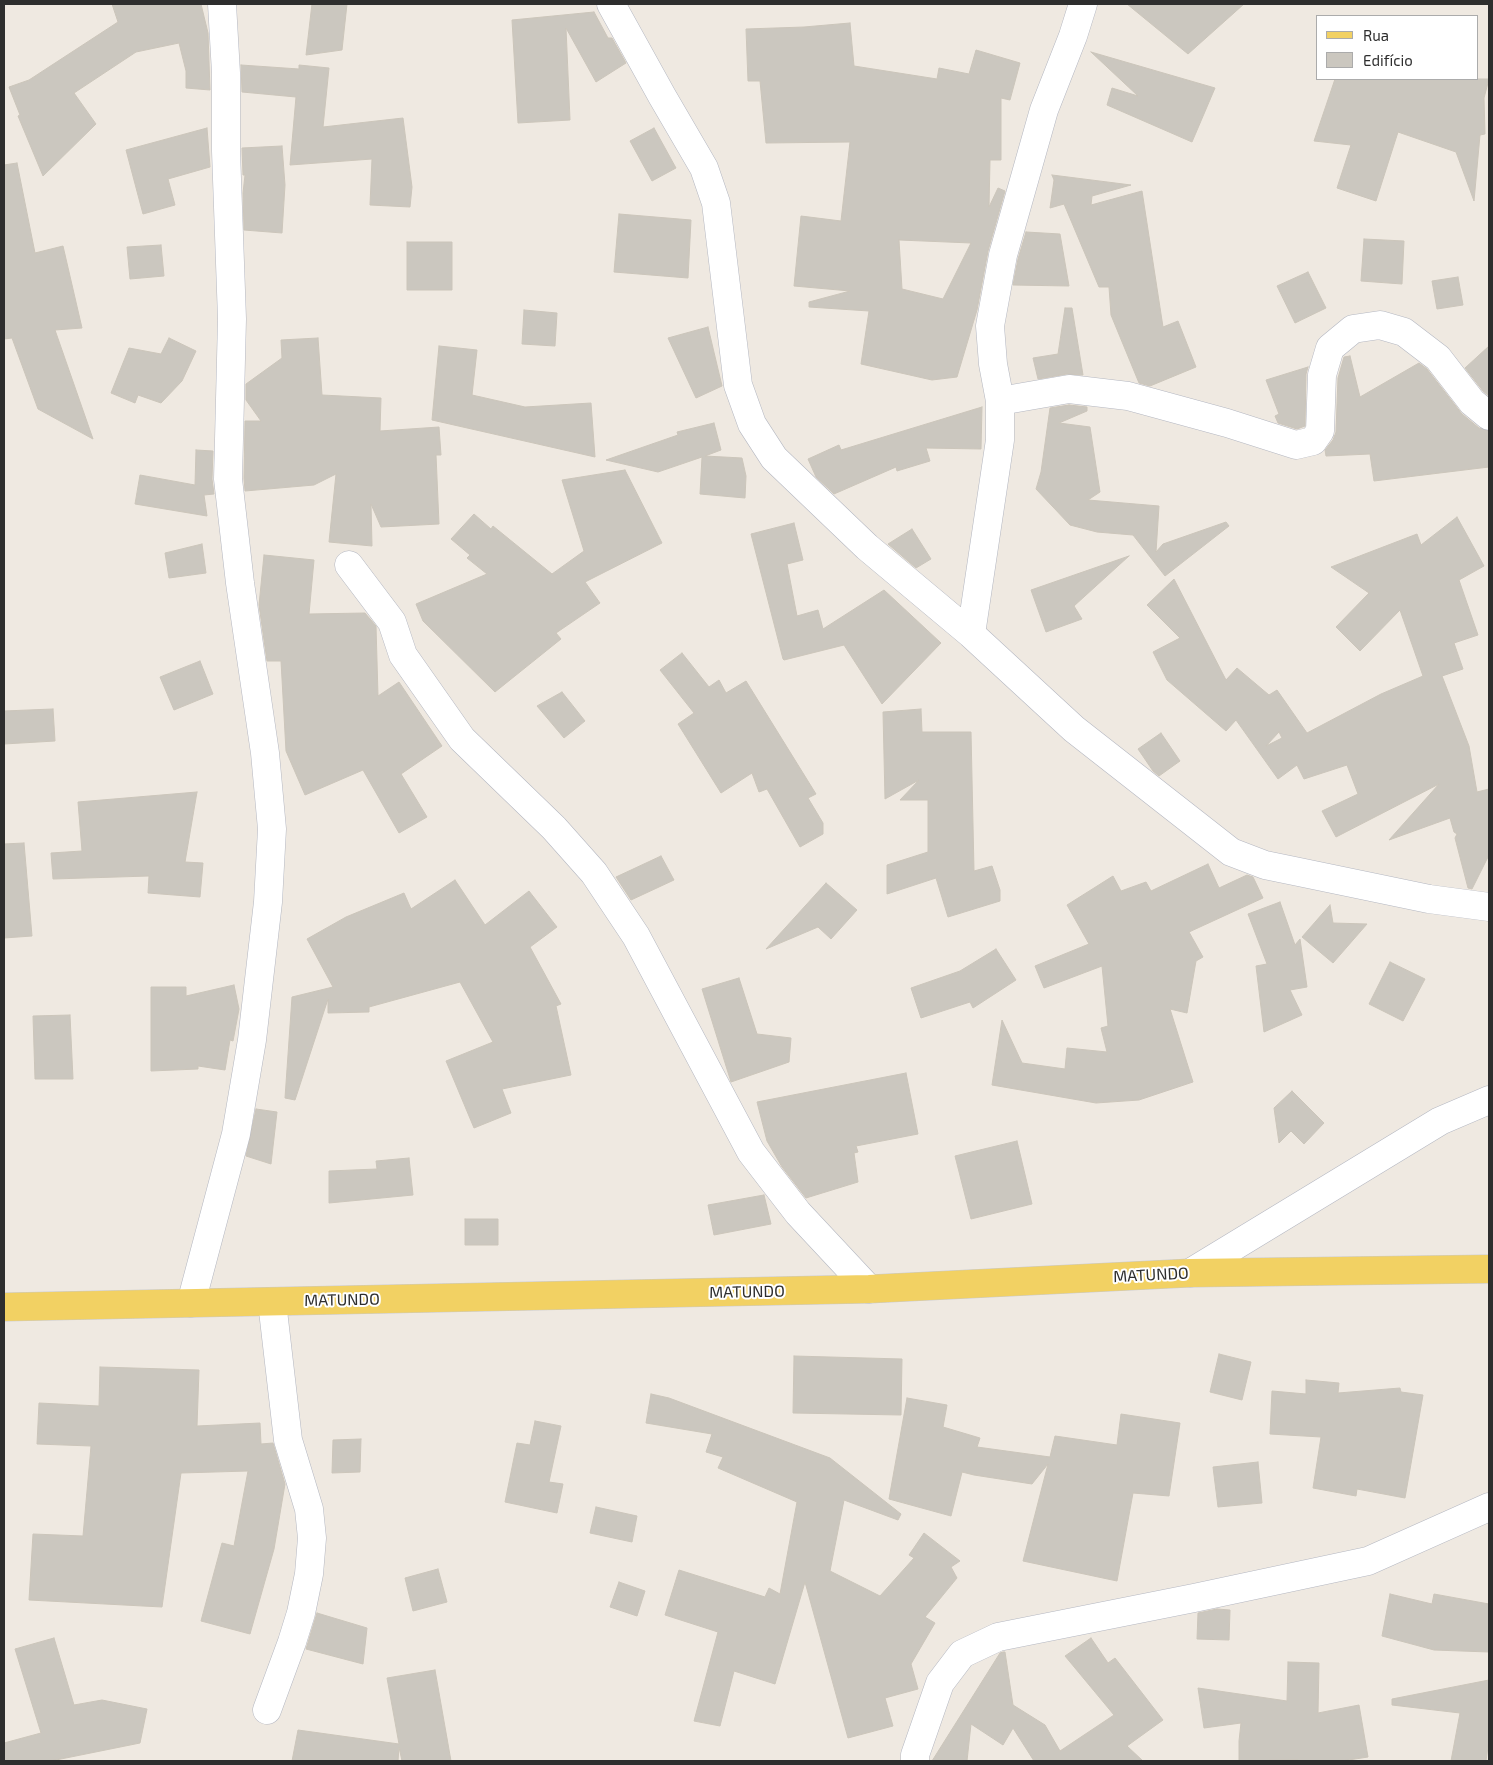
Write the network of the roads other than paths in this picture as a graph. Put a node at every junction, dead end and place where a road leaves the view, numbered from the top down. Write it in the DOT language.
graph roads {
  1 [pos="222,4"];
  2 [pos="611,4"];
  3 [pos="1083,4"];
  4 [pos="1000,401"];
  5 [pos="1489,416"];
  6 [pos="349,565"];
  7 [pos="971,634"];
  8 [pos="1489,907"];
  9 [pos="1489,1100"];
  10 [pos="1489,1269"];
  11 [pos="1190,1274"];
  12 [pos="869,1289"];
  13 [pos="272,1302"];
  14 [pos="191,1303"];
  15 [pos="4,1308"];
  16 [pos="1489,1507"];
  17 [pos="267,1710"];
  18 [pos="915,1761"];
  1 -- 14 [label="street"];
  2 -- 7 [label="street"];
  3 -- 4 [label="street"];
  4 -- 5 [label="street"];
  4 -- 7 [label="street"];
  6 -- 12 [label="street"];
  7 -- 8 [label="street"];
  9 -- 11 [label="street"];
  10 -- 11 [label="main road, MATUNDO"];
  11 -- 12 [label="main road, MATUNDO"];
  12 -- 13 [label="main road, MATUNDO"];
  13 -- 14 [label="main road, MATUNDO"];
  13 -- 17 [label="street"];
  14 -- 15 [label="main road, MATUNDO"];
  16 -- 18 [label="street"];
}
